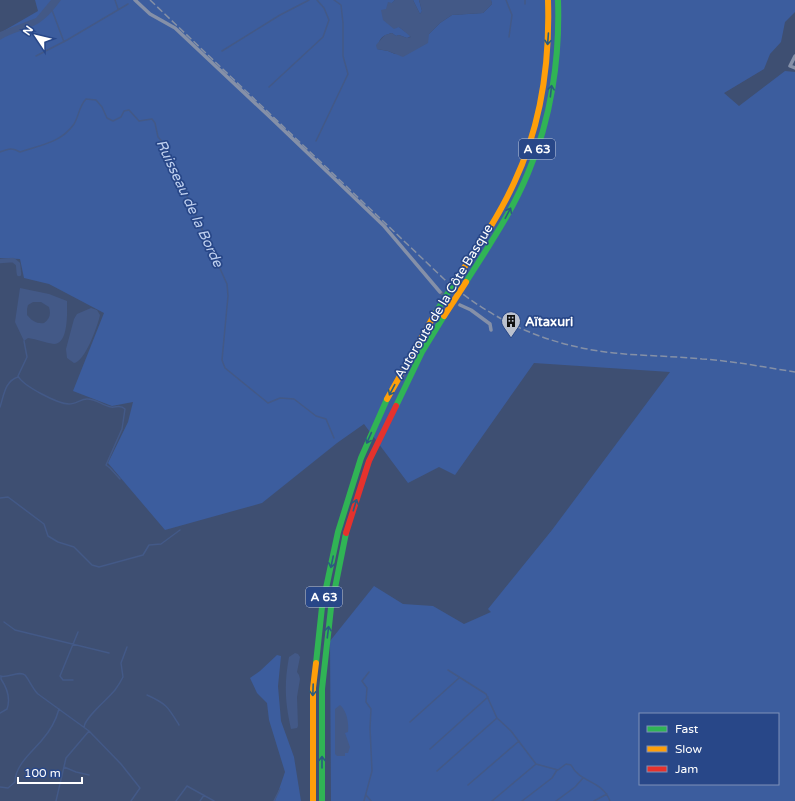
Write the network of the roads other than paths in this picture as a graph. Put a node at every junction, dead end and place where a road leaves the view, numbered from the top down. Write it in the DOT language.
graph roads {
  1 [pos="135,0"];
  2 [pos="548,0"];
  3 [pos="558,0"];
  4 [pos="795,56"];
  5 [pos="795,68"];
  6 [pos="440,292"];
  7 [pos="460,305"];
  8 [pos="491,330"];
  9 [pos="313,801"];
  10 [pos="322,801"];
  1 -- 6 [label="street"];
  2 -- 9 [label="highway, Autoroute de la Côte Basque / A 63, one-way, bridge"];
  10 -- 3 [label="highway, Autoroute de la Côte Basque / A 63, one-way, bridge"];
  4 -- 5 [label="street"];
  7 -- 8 [label="street"];
}
